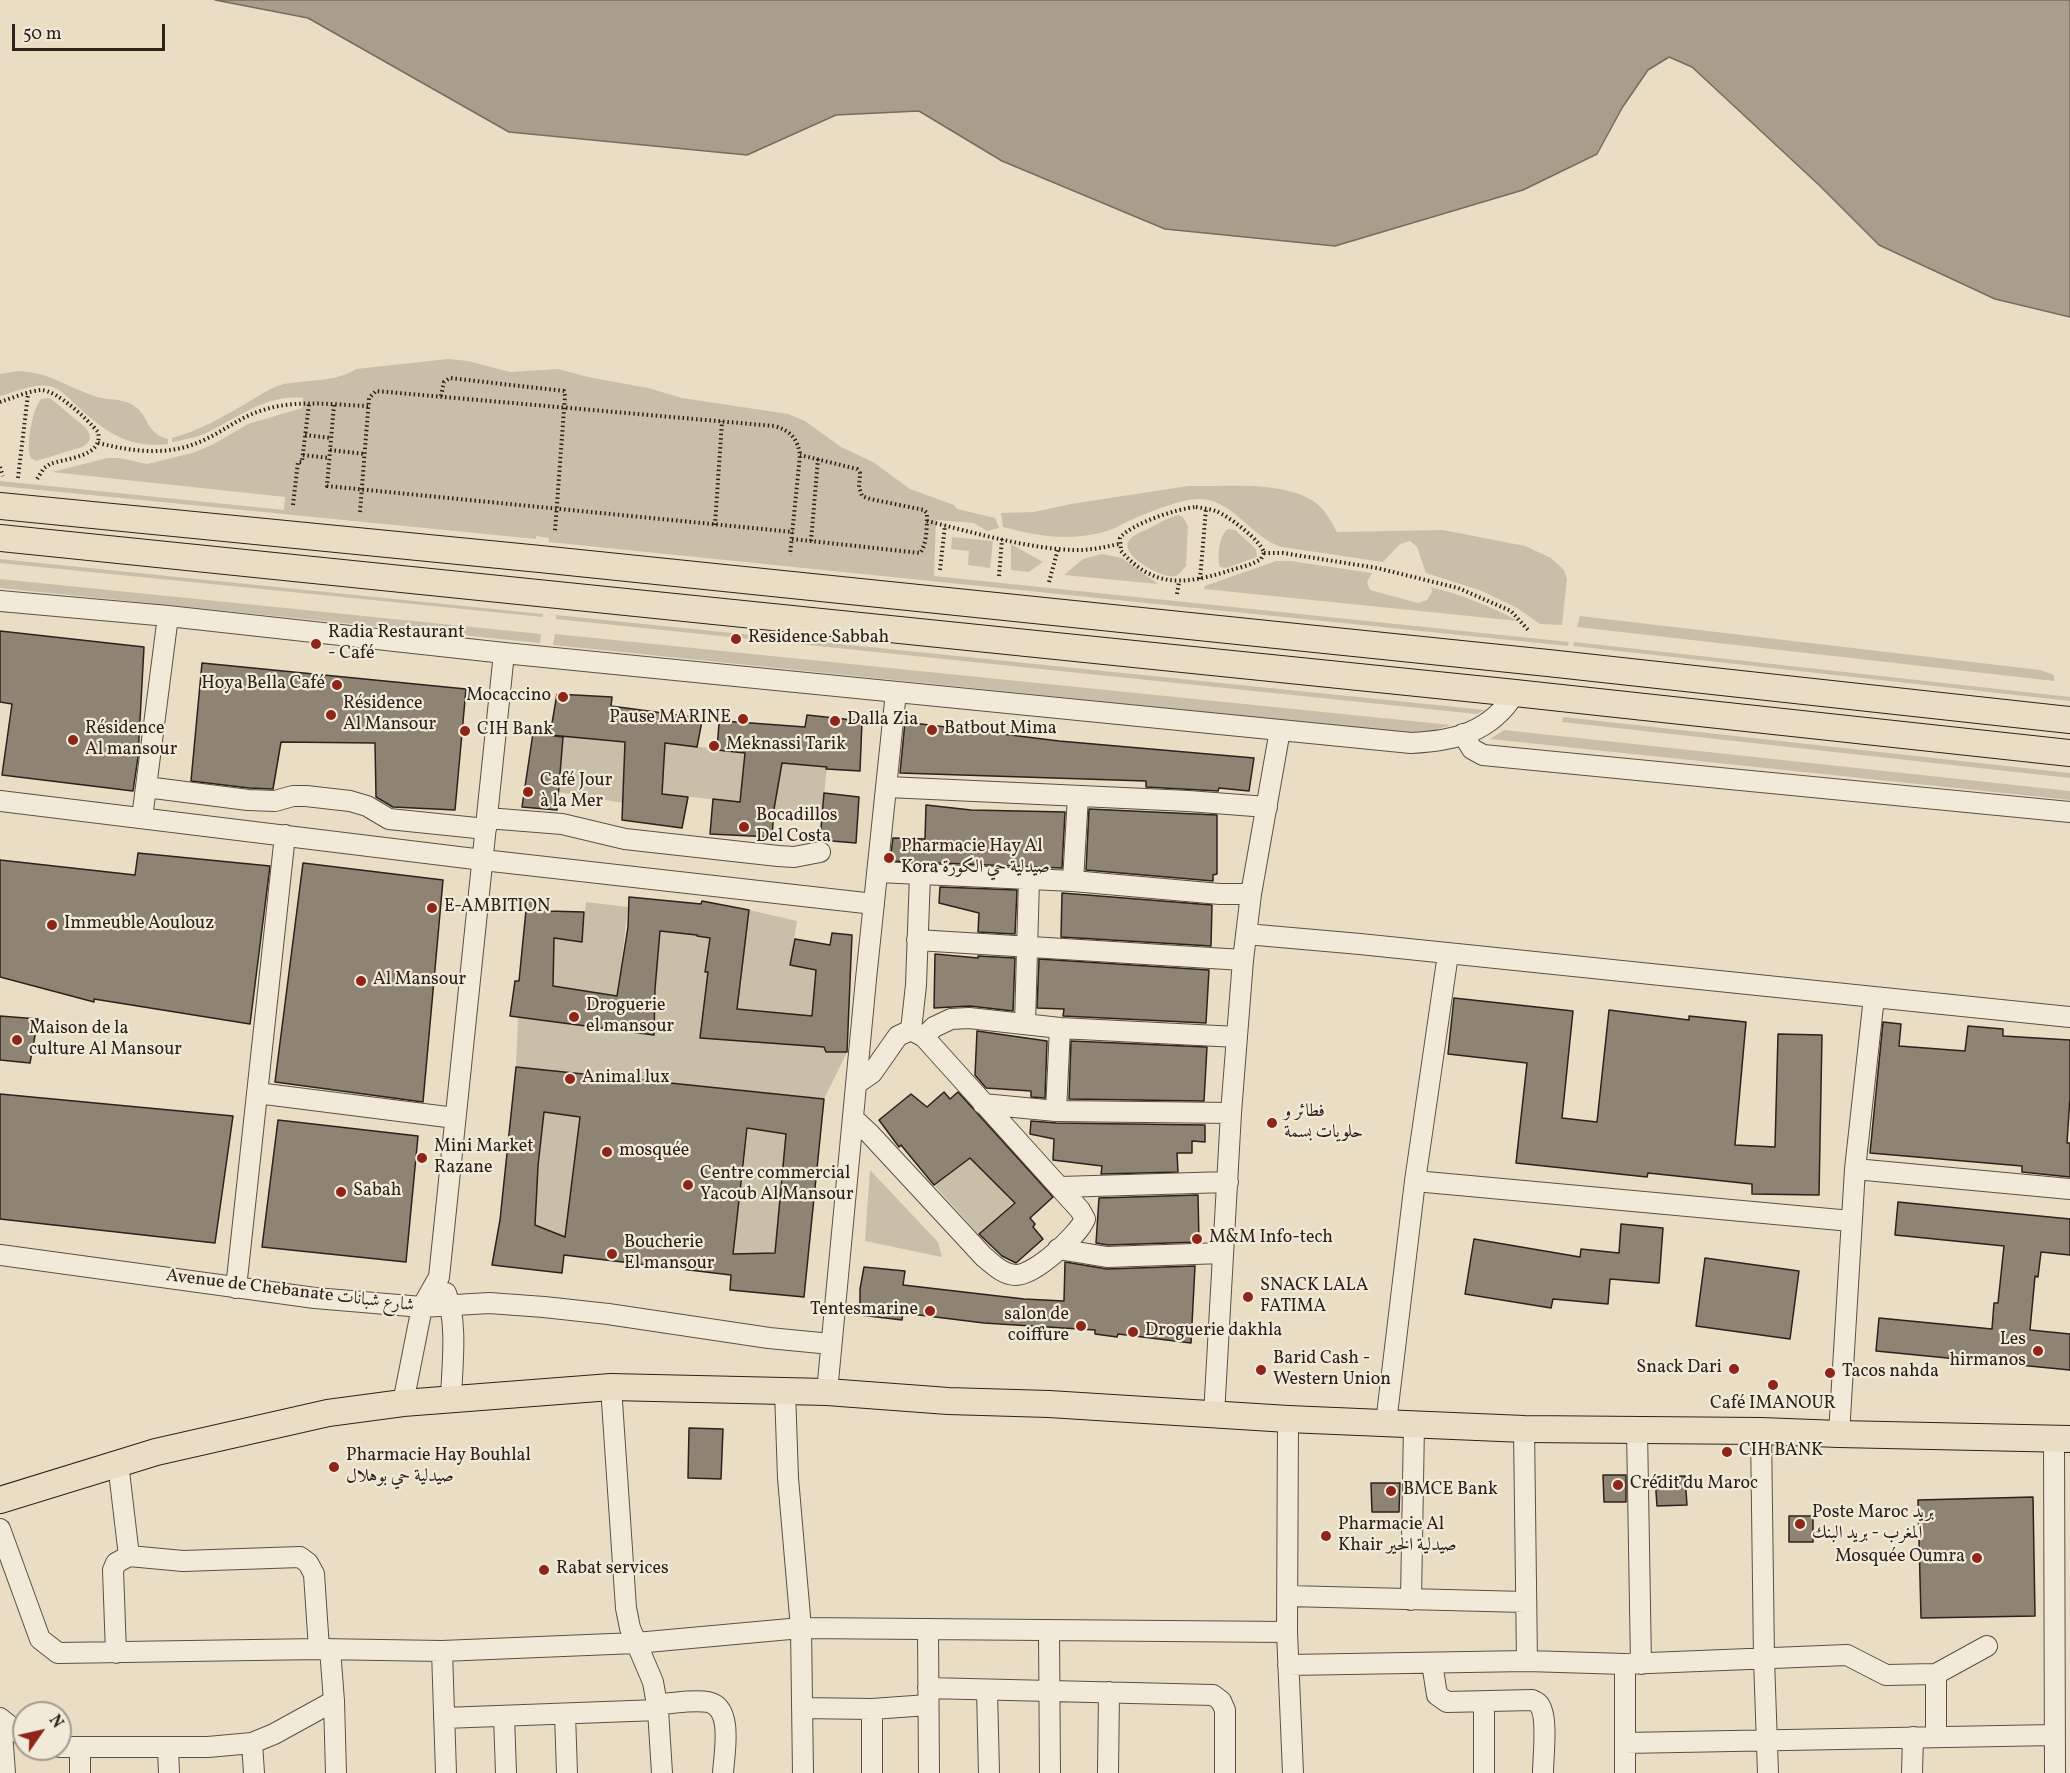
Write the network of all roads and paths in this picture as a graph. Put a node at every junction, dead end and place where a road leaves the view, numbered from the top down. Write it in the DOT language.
graph roads {
  1 [pos="28,394"];
  2 [pos="441,396"];
  3 [pos="0,402"];
  4 [pos="309,404"];
  5 [pos="334,405"];
  6 [pos="368,406"];
  7 [pos="564,407"];
  8 [pos="723,421"];
  9 [pos="305,435"];
  10 [pos="331,438"];
  11 [pos="98,443"];
  12 [pos="330,450"];
  13 [pos="303,454"];
  14 [pos="365,454"];
  15 [pos="800,455"];
  16 [pos="329,458"];
  17 [pos="818,459"];
  18 [pos="0,467"];
  19 [pos="3,476"];
  20 [pos="18,477"];
  21 [pos="37,479"];
  22 [pos="362,490"];
  23 [pos="293,505"];
  24 [pos="0,506"];
  25 [pos="1206,508"];
  26 [pos="556,509"];
  27 [pos="360,512"];
  28 [pos="927,521"];
  29 [pos="715,525"];
  30 [pos="945,525"];
  31 [pos="555,531"];
  32 [pos="792,532"];
  33 [pos="0,538"];
  34 [pos="792,538"];
  35 [pos="1002,539"];
  36 [pos="811,541"];
  37 [pos="1119,544"];
  38 [pos="1058,549"];
  39 [pos="1264,553"];
  40 [pos="790,555"];
  41 [pos="940,570"];
  42 [pos="999,576"];
  43 [pos="1200,580"];
  44 [pos="1049,582"];
  45 [pos="1179,582"];
  46 [pos="1177,594"];
  47 [pos="0,601"];
  48 [pos="168,616"];
  49 [pos="1529,631"];
  50 [pos="504,653"];
  51 [pos="896,692"];
  52 [pos="1515,693"];
  53 [pos="2070,720"];
  54 [pos="1280,730"];
  55 [pos="1463,735"];
  56 [pos="2070,753"];
  57 [pos="888,787"];
  58 [pos="146,788"];
  59 [pos="1078,796"];
  60 [pos="0,801"];
  61 [pos="1267,807"];
  62 [pos="2070,812"];
  63 [pos="142,818"];
  64 [pos="486,824"];
  65 [pos="285,835"];
  66 [pos="820,852"];
  67 [pos="483,860"];
  68 [pos="878,872"];
  69 [pos="920,875"];
  70 [pos="1029,879"];
  71 [pos="1073,881"];
  72 [pos="1251,894"];
  73 [pos="874,904"];
  74 [pos="1246,934"];
  75 [pos="918,940"];
  76 [pos="1027,947"];
  77 [pos="1448,954"];
  78 [pos="1243,960"];
  79 [pos="1874,997"];
  80 [pos="2070,1017"];
  81 [pos="1025,1024"];
  82 [pos="1060,1028"];
  83 [pos="918,1033"];
  84 [pos="1237,1037"];
  85 [pos="856,1084"];
  86 [pos="257,1093"];
  87 [pos="983,1104"];
  88 [pos="1056,1111"];
  89 [pos="1231,1113"];
  90 [pos="455,1118"];
  91 [pos="854,1119"];
  92 [pos="1855,1169"];
  93 [pos="1415,1181"];
  94 [pos="1228,1182"];
  95 [pos="1060,1186"];
  96 [pos="2070,1189"];
  97 [pos="1851,1221"];
  98 [pos="1058,1249"];
  99 [pos="1222,1253"];
  100 [pos="0,1255"];
  101 [pos="439,1277"];
  102 [pos="236,1288"];
  103 [pos="451,1305"];
  104 [pos="422,1307"];
  105 [pos="831,1344"];
  106 [pos="610,1387"];
  107 [pos="785,1391"];
  108 [pos="827,1392"];
  109 [pos="451,1398"];
  110 [pos="403,1403"];
  111 [pos="1214,1414"];
  112 [pos="1288,1419"];
  113 [pos="1386,1423"];
  114 [pos="1414,1424"];
  115 [pos="1524,1429"];
  116 [pos="1637,1430"];
  117 [pos="1761,1431"];
  118 [pos="1839,1434"];
  119 [pos="2062,1438"];
  120 [pos="118,1463"];
  121 [pos="0,1500"];
  122 [pos="0,1529"];
  123 [pos="2063,1543"];
  124 [pos="129,1556"];
  125 [pos="1287,1596"];
  126 [pos="1411,1600"];
  127 [pos="1525,1602"];
  128 [pos="2062,1618"];
  129 [pos="801,1628"];
  130 [pos="928,1629"];
  131 [pos="1049,1630"];
  132 [pos="1287,1632"];
  133 [pos="636,1643"];
  134 [pos="1987,1646"];
  135 [pos="325,1649"];
  136 [pos="441,1651"];
  137 [pos="116,1653"];
  138 [pos="1764,1659"];
  139 [pos="1527,1661"];
  140 [pos="1432,1662"];
  141 [pos="1633,1664"];
  142 [pos="1288,1665"];
  143 [pos="1936,1674"];
  144 [pos="987,1690"];
  145 [pos="1049,1692"];
  146 [pos="1109,1692"];
  147 [pos="928,1697"];
  148 [pos="334,1701"];
  149 [pos="1484,1702"];
  150 [pos="657,1707"];
  151 [pos="802,1708"];
  152 [pos="872,1708"];
  153 [pos="565,1714"];
  154 [pos="504,1716"];
  155 [pos="444,1718"];
  156 [pos="1,1719"];
  157 [pos="2059,1731"];
  158 [pos="1936,1736"];
  159 [pos="1913,1737"];
  160 [pos="1767,1739"];
  161 [pos="252,1743"];
  162 [pos="1625,1743"];
  163 [pos="72,1747"];
  164 [pos="168,1748"];
  165 [pos="72,1752"];
  166 [pos="5,1773"];
  167 [pos="80,1773"];
  168 [pos="169,1773"];
  169 [pos="254,1773"];
  170 [pos="336,1773"];
  171 [pos="446,1773"];
  172 [pos="506,1773"];
  173 [pos="567,1773"];
  174 [pos="662,1773"];
  175 [pos="723,1773"];
  176 [pos="803,1773"];
  177 [pos="872,1773"];
  178 [pos="929,1773"];
  179 [pos="989,1773"];
  180 [pos="1050,1773"];
  181 [pos="1108,1773"];
  182 [pos="1225,1773"];
  183 [pos="1293,1773"];
  184 [pos="1484,1773"];
  185 [pos="1543,1773"];
  186 [pos="1625,1773"];
  187 [pos="1768,1773"];
  188 [pos="1912,1773"];
  189 [pos="2055,1773"];
  1 -- 3 [label="path"];
  1 -- 11 [label="path"];
  1 -- 20 [label="path"];
  2 -- 6 [label="path"];
  2 -- 7 [label="path"];
  2 -- 7 [label="path"];
  4 -- 5 [label="path"];
  4 -- 9 [label="path"];
  4 -- 11 [label="path"];
  5 -- 6 [label="path"];
  5 -- 10 [label="path"];
  6 -- 14 [label="path"];
  7 -- 8 [label="path"];
  7 -- 26 [label="path"];
  8 -- 15 [label="path"];
  8 -- 29 [label="path"];
  9 -- 10 [label="path"];
  9 -- 13 [label="path"];
  10 -- 12 [label="path"];
  11 -- 21 [label="path"];
  12 -- 14 [label="path"];
  12 -- 16 [label="path"];
  13 -- 16 [label="path"];
  13 -- 23 [label="path"];
  14 -- 22 [label="path"];
  15 -- 17 [label="path"];
  15 -- 32 [label="path"];
  16 -- 22 [label="path"];
  17 -- 28 [label="path"];
  17 -- 36 [label="path"];
  18 -- 19 [label="path"];
  22 -- 26 [label="path"];
  22 -- 27 [label="path"];
  24 -- 53 [label="main road"];
  25 -- 37 [label="path"];
  25 -- 39 [label="path"];
  25 -- 43 [label="path"];
  26 -- 29 [label="path"];
  26 -- 31 [label="path"];
  28 -- 30 [label="path"];
  28 -- 36 [label="path"];
  29 -- 32 [label="path"];
  30 -- 35 [label="path"];
  30 -- 41 [label="path"];
  32 -- 34 [label="path"];
  33 -- 52 [label="main road"];
  34 -- 36 [label="path"];
  34 -- 40 [label="path"];
  35 -- 38 [label="path"];
  35 -- 42 [label="path"];
  37 -- 38 [label="path"];
  37 -- 45 [label="path"];
  38 -- 44 [label="path"];
  39 -- 43 [label="path"];
  39 -- 49 [label="path"];
  43 -- 45 [label="path"];
  45 -- 46 [label="path"];
  47 -- 48 [label="street"];
  48 -- 50 [label="street"];
  48 -- 58 [label="street"];
  50 -- 51 [label="street"];
  50 -- 64 [label="street"];
  51 -- 54 [label="street"];
  51 -- 57 [label="street"];
  52 -- 55 [label="street"];
  52 -- 56 [label="main road"];
  54 -- 55 [label="street"];
  54 -- 61 [label="street"];
  55 -- 62 [label="street"];
  57 -- 59 [label="street"];
  57 -- 68 [label="street"];
  58 -- 63 [label="street"];
  58 -- 64 [label="street"];
  59 -- 61 [label="street"];
  59 -- 71 [label="street"];
  60 -- 63 [label="street"];
  61 -- 72 [label="street"];
  63 -- 65 [label="street"];
  64 -- 66 [label="street"];
  64 -- 67 [label="street"];
  65 -- 67 [label="street"];
  65 -- 86 [label="street"];
  67 -- 73 [label="street"];
  67 -- 90 [label="street"];
  68 -- 69 [label="street"];
  68 -- 73 [label="street"];
  69 -- 70 [label="street"];
  69 -- 75 [label="street"];
  70 -- 71 [label="street"];
  70 -- 76 [label="street"];
  71 -- 72 [label="street"];
  72 -- 74 [label="street"];
  73 -- 85 [label="street"];
  74 -- 77 [label="street"];
  74 -- 78 [label="street"];
  75 -- 76 [label="street"];
  75 -- 83 [label="street"];
  76 -- 78 [label="street"];
  76 -- 81 [label="street"];
  77 -- 79 [label="street"];
  77 -- 93 [label="street"];
  78 -- 84 [label="street"];
  79 -- 80 [label="street"];
  79 -- 92 [label="street"];
  81 -- 82 [label="street"];
  81 -- 83 [label="street"];
  82 -- 84 [label="street"];
  82 -- 88 [label="street"];
  83 -- 85 [label="street"];
  83 -- 87 [label="street"];
  84 -- 89 [label="street"];
  85 -- 91 [label="street"];
  86 -- 90 [label="street"];
  86 -- 102 [label="street"];
  87 -- 88 [label="street"];
  87 -- 95 [label="street"];
  88 -- 89 [label="street"];
  89 -- 94 [label="street"];
  90 -- 101 [label="street"];
  91 -- 98 [label="street"];
  91 -- 105 [label="street"];
  92 -- 96 [label="street"];
  92 -- 97 [label="street"];
  93 -- 97 [label="street"];
  93 -- 113 [label="street"];
  94 -- 95 [label="street"];
  94 -- 99 [label="street"];
  95 -- 98 [label="street"];
  97 -- 118 [label="street"];
  98 -- 99 [label="street"];
  99 -- 111 [label="street"];
  100 -- 102 [label="street, Avenue de Chebanate شارع شبانات"];
  101 -- 103 [label="street"];
  101 -- 104 [label="street"];
  102 -- 104 [label="street, Avenue de Chebanate شارع شبانات"];
  103 -- 104 [label="street, Avenue de Chebanate شارع شبانات"];
  103 -- 105 [label="street, Avenue de Chebanate شارع شبانات"];
  103 -- 109 [label="street"];
  104 -- 110 [label="street"];
  105 -- 108 [label="street"];
  106 -- 107 [label="main road"];
  106 -- 109 [label="main road"];
  106 -- 133 [label="street"];
  107 -- 108 [label="main road"];
  107 -- 129 [label="street"];
  108 -- 111 [label="main road"];
  109 -- 110 [label="main road"];
  110 -- 120 [label="main road"];
  111 -- 112 [label="main road"];
  112 -- 113 [label="main road"];
  112 -- 125 [label="street"];
  113 -- 114 [label="main road"];
  114 -- 115 [label="main road"];
  114 -- 126 [label="street"];
  115 -- 116 [label="main road"];
  115 -- 127 [label="street"];
  116 -- 117 [label="main road"];
  116 -- 141 [label="street"];
  117 -- 118 [label="main road"];
  117 -- 138 [label="street"];
  118 -- 119 [label="main road"];
  119 -- 123 [label="street"];
  120 -- 121 [label="main road"];
  120 -- 124 [label="street"];
  122 -- 137 [label="street"];
  123 -- 128 [label="street"];
  124 -- 135 [label="street"];
  124 -- 137 [label="street"];
  125 -- 126 [label="street"];
  125 -- 132 [label="street"];
  126 -- 127 [label="street"];
  127 -- 139 [label="street"];
  128 -- 157 [label="street"];
  129 -- 130 [label="street"];
  129 -- 133 [label="street"];
  129 -- 151 [label="street"];
  130 -- 131 [label="street"];
  130 -- 147 [label="street"];
  131 -- 132 [label="street"];
  131 -- 145 [label="street"];
  132 -- 142 [label="street"];
  133 -- 136 [label="street"];
  133 -- 150 [label="street"];
  134 -- 143 [label="street"];
  135 -- 136 [label="street"];
  135 -- 137 [label="street"];
  135 -- 148 [label="street"];
  136 -- 155 [label="street"];
  138 -- 141 [label="street"];
  138 -- 143 [label="street"];
  138 -- 160 [label="street"];
  139 -- 140 [label="street"];
  139 -- 141 [label="street"];
  140 -- 142 [label="street"];
  140 -- 149 [label="street"];
  141 -- 162 [label="street"];
  142 -- 183 [label="street"];
  143 -- 158 [label="street"];
  144 -- 145 [label="street"];
  144 -- 147 [label="street"];
  144 -- 179 [label="street"];
  145 -- 146 [label="street"];
  145 -- 180 [label="street"];
  146 -- 181 [label="street"];
  146 -- 182 [label="street"];
  147 -- 152 [label="street"];
  147 -- 178 [label="street"];
  148 -- 161 [label="street"];
  148 -- 170 [label="street"];
  149 -- 184 [label="street"];
  149 -- 185 [label="street"];
  150 -- 153 [label="street"];
  150 -- 174 [label="street"];
  150 -- 175 [label="street"];
  151 -- 152 [label="street"];
  151 -- 176 [label="street"];
  152 -- 177 [label="street"];
  153 -- 154 [label="street"];
  153 -- 173 [label="street"];
  154 -- 155 [label="street"];
  154 -- 172 [label="street"];
  155 -- 171 [label="street"];
  156 -- 166 [label="street"];
  157 -- 158 [label="street"];
  157 -- 189 [label="street"];
  158 -- 159 [label="street"];
  159 -- 160 [label="street"];
  159 -- 188 [label="street"];
  160 -- 162 [label="street"];
  160 -- 187 [label="street"];
  161 -- 164 [label="street"];
  161 -- 169 [label="street"];
  162 -- 186 [label="street"];
  163 -- 164 [label="street"];
  164 -- 168 [label="street"];
  165 -- 167 [label="street"];
}
